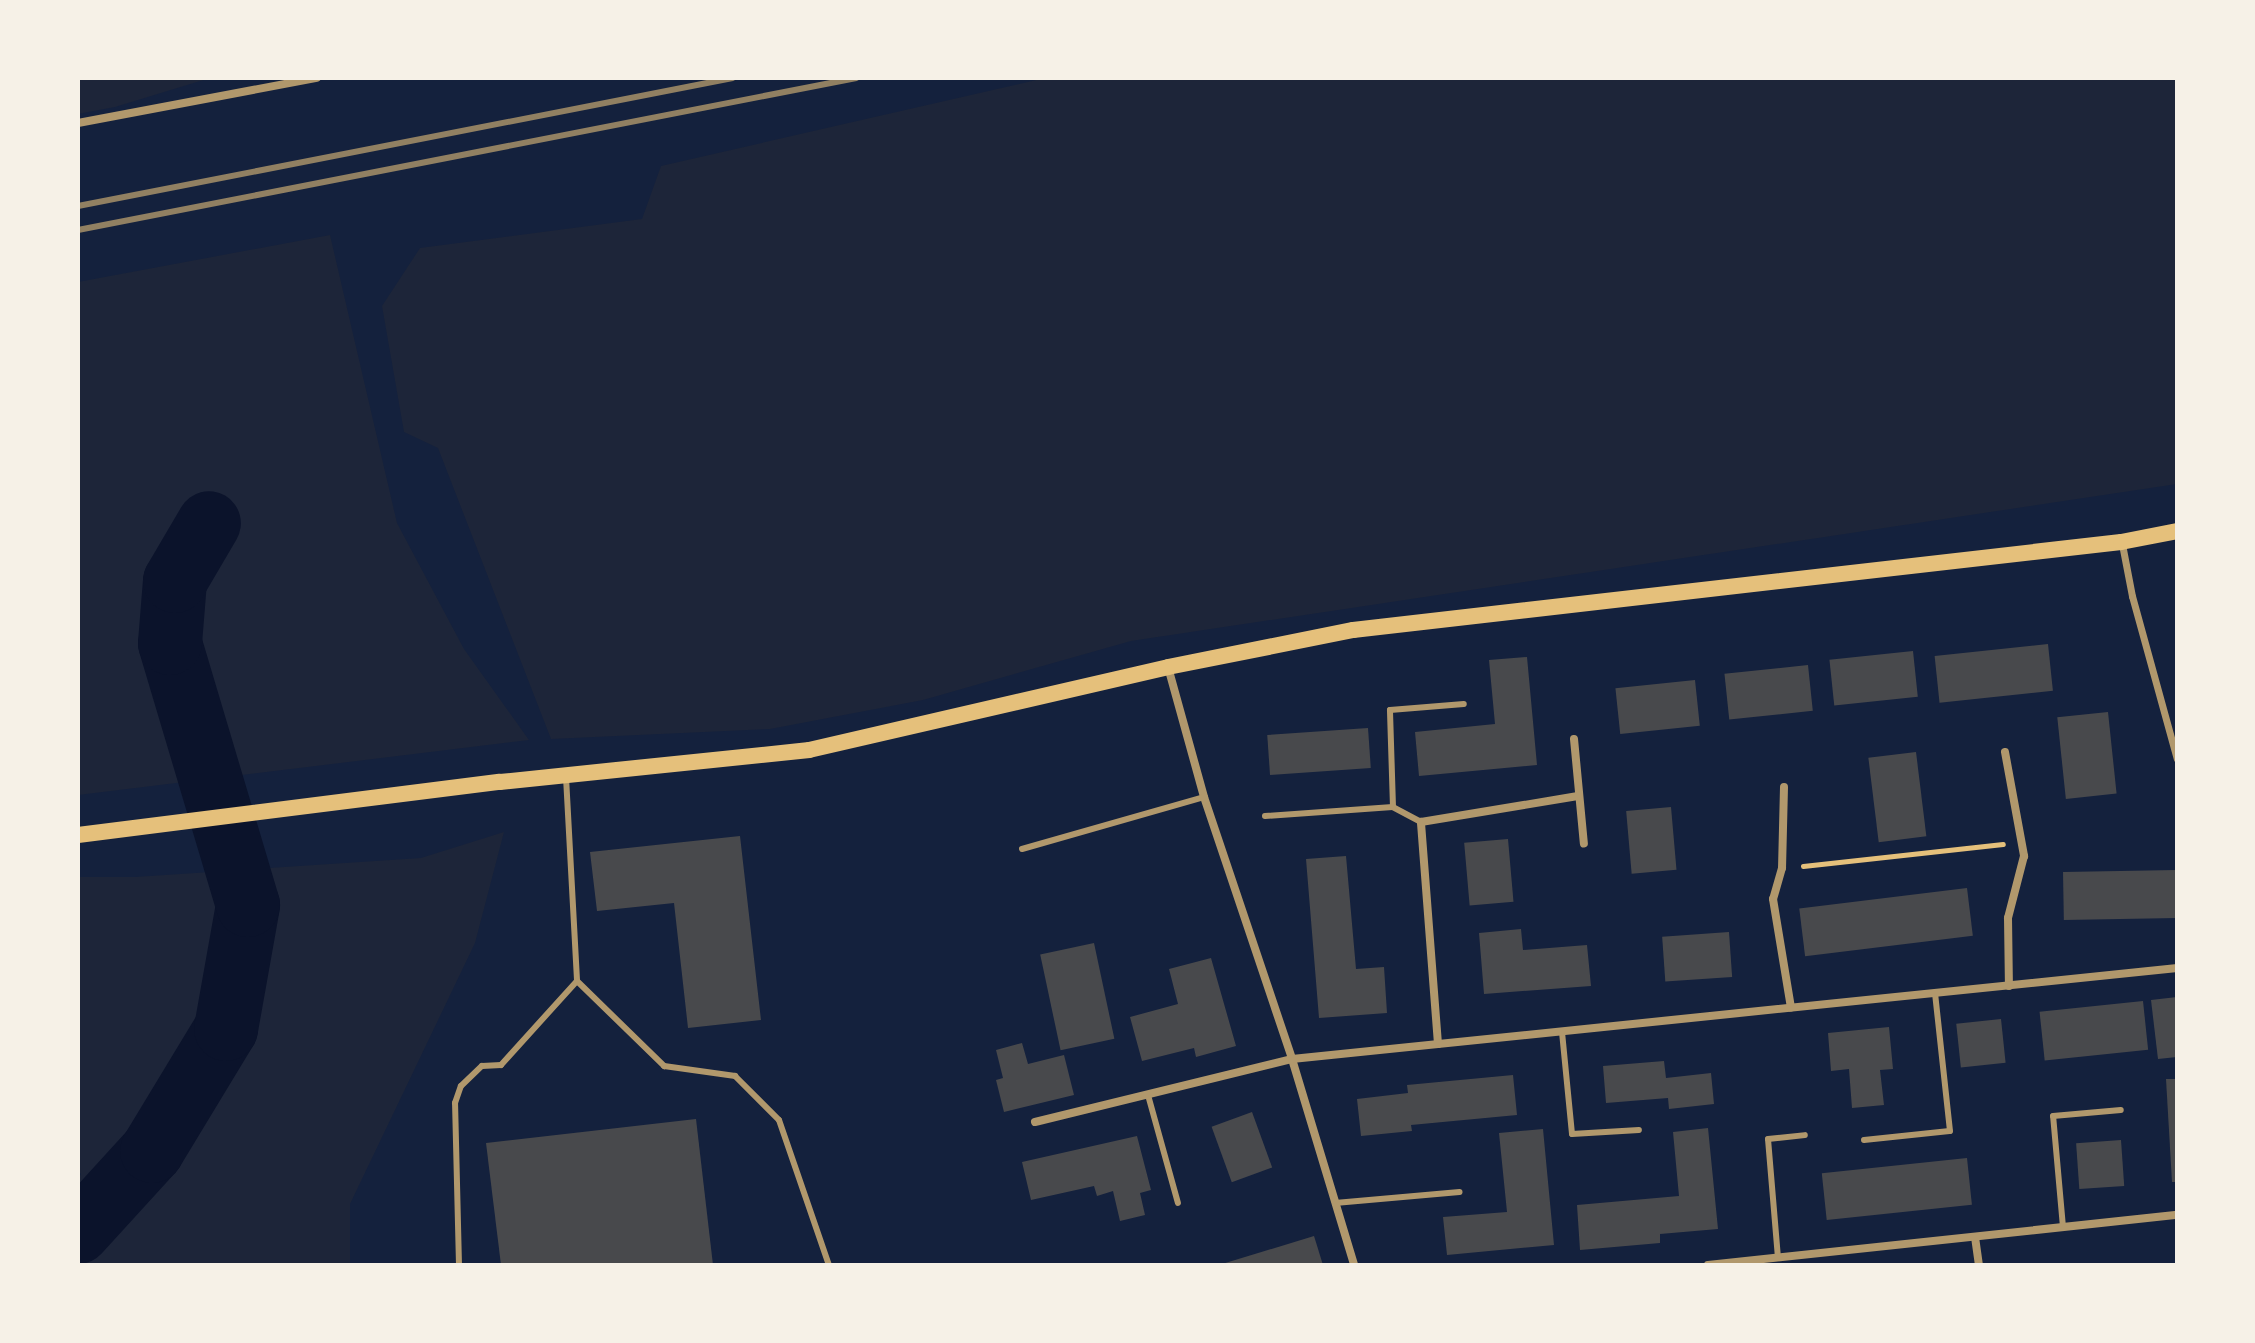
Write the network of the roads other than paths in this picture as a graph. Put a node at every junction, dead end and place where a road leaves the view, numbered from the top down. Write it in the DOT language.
graph roads {
  1 [pos="317,78"];
  2 [pos="78,123"];
  3 [pos="2177,531"];
  4 [pos="2121,542"];
  5 [pos="1168,667"];
  6 [pos="1464,704"];
  7 [pos="1574,739"];
  8 [pos="2005,752"];
  9 [pos="2177,759"];
  10 [pos="566,777"];
  11 [pos="1784,787"];
  12 [pos="1578,796"];
  13 [pos="1204,797"];
  14 [pos="1393,807"];
  15 [pos="1265,816"];
  16 [pos="1421,822"];
  17 [pos="78,835"];
  18 [pos="1584,844"];
  19 [pos="1022,849"];
  20 [pos="2177,968"];
  21 [pos="577,981"];
  22 [pos="2009,986"];
  23 [pos="1935,994"];
  24 [pos="1791,1008"];
  25 [pos="1562,1032"];
  26 [pos="1438,1044"];
  27 [pos="1292,1059"];
  28 [pos="1148,1095"];
  29 [pos="2121,1110"];
  30 [pos="1035,1122"];
  31 [pos="1639,1130"];
  32 [pos="1805,1135"];
  33 [pos="1864,1140"];
  34 [pos="1460,1192"];
  35 [pos="1178,1203"];
  36 [pos="1335,1203"];
  37 [pos="2177,1215"];
  38 [pos="2063,1227"];
  39 [pos="1975,1237"];
  40 [pos="1778,1258"];
  41 [pos="459,1265"];
  42 [pos="829,1265"];
  43 [pos="1354,1265"];
  44 [pos="1708,1265"];
  45 [pos="1979,1265"];
  1 -- 2 [label="street"];
  3 -- 4 [label="main road"];
  4 -- 5 [label="main road"];
  4 -- 9 [label="street"];
  5 -- 10 [label="main road"];
  5 -- 13 [label="street"];
  6 -- 14 [label="lane"];
  7 -- 12 [label="street"];
  8 -- 22 [label="street"];
  10 -- 17 [label="main road"];
  10 -- 21 [label="lane"];
  11 -- 24 [label="street"];
  12 -- 16 [label="street"];
  12 -- 18 [label="street"];
  13 -- 19 [label="lane"];
  13 -- 27 [label="street"];
  14 -- 15 [label="lane"];
  14 -- 16 [label="lane"];
  16 -- 26 [label="street"];
  20 -- 22 [label="street"];
  21 -- 41 [label="lane"];
  21 -- 42 [label="lane"];
  22 -- 23 [label="street"];
  23 -- 24 [label="street"];
  23 -- 33 [label="lane"];
  24 -- 25 [label="street"];
  25 -- 26 [label="street"];
  25 -- 31 [label="lane"];
  26 -- 27 [label="street"];
  27 -- 28 [label="street"];
  27 -- 36 [label="street"];
  28 -- 30 [label="street"];
  28 -- 35 [label="lane"];
  29 -- 38 [label="lane"];
  32 -- 40 [label="lane"];
  34 -- 36 [label="lane"];
  36 -- 43 [label="street"];
  37 -- 38 [label="street"];
  38 -- 39 [label="street"];
  39 -- 40 [label="street"];
  39 -- 45 [label="street"];
  40 -- 44 [label="street"];
}
